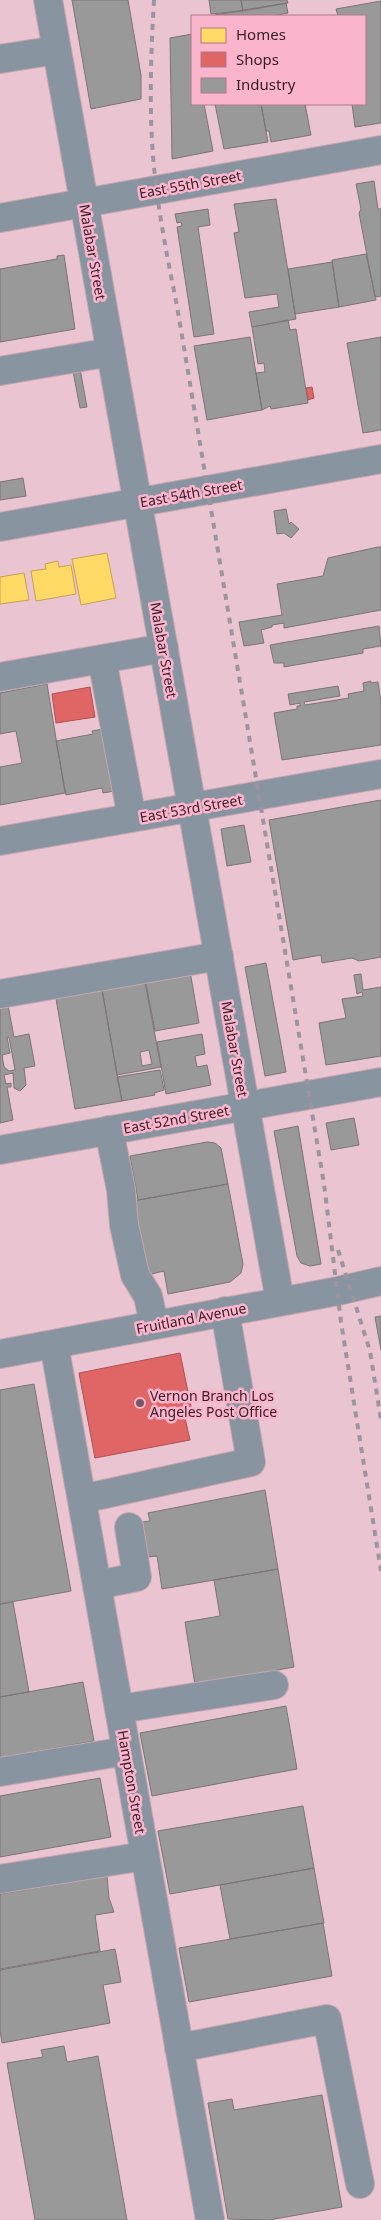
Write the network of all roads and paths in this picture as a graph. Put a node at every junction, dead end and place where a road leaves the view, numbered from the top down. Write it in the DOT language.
graph roads {
  1 [pos="48,0"];
  2 [pos="56,50"];
  3 [pos="0,59"];
  4 [pos="381,150"];
  5 [pos="84,202"];
  6 [pos="0,218"];
  7 [pos="111,352"];
  8 [pos="0,371"];
  9 [pos="381,459"];
  10 [pos="138,503"];
  11 [pos="0,527"];
  12 [pos="164,648"];
  13 [pos="102,659"];
  14 [pos="0,677"];
  15 [pos="381,774"];
  16 [pos="192,807"];
  17 [pos="132,818"];
  18 [pos="0,841"];
  19 [pos="218,956"];
  20 [pos="0,994"];
  21 [pos="381,1082"];
  22 [pos="245,1106"];
  23 [pos="109,1130"];
  24 [pos="0,1150"];
  25 [pos="381,1281"];
  26 [pos="280,1301"];
  27 [pos="225,1311"];
  28 [pos="154,1324"];
  29 [pos="54,1344"];
  30 [pos="0,1354"];
  31 [pos="82,1499"];
  32 [pos="129,1527"];
  33 [pos="97,1585"];
  34 [pos="274,1685"];
  35 [pos="119,1709"];
  36 [pos="126,1751"];
  37 [pos="0,1772"];
  38 [pos="145,1856"];
  39 [pos="0,1879"];
  40 [pos="179,2048"];
  41 [pos="360,2184"];
  42 [pos="210,2220"];
  1 -- 2 [label="street, Malabar Street"];
  2 -- 3 [label="street"];
  2 -- 5 [label="street, Malabar Street"];
  4 -- 5 [label="street, East 55th Street"];
  5 -- 6 [label="street, East 55th Street"];
  5 -- 7 [label="street, Malabar Street"];
  7 -- 8 [label="street"];
  7 -- 10 [label="street, Malabar Street"];
  9 -- 10 [label="street, East 54th Street"];
  10 -- 11 [label="street, East 54th Street"];
  10 -- 12 [label="street, Malabar Street"];
  12 -- 13 [label="street"];
  12 -- 16 [label="street, Malabar Street"];
  13 -- 14 [label="street"];
  13 -- 17 [label="street"];
  15 -- 16 [label="street, East 53rd Street"];
  16 -- 17 [label="street, East 53rd Street"];
  16 -- 19 [label="street, Malabar Street"];
  17 -- 18 [label="street, East 53rd Street"];
  19 -- 20 [label="street"];
  19 -- 22 [label="street, Malabar Street"];
  21 -- 22 [label="street, East 52nd Street"];
  22 -- 23 [label="street, East 52nd Street"];
  22 -- 26 [label="street, Malabar Street"];
  23 -- 24 [label="street, East 52nd Street"];
  23 -- 28 [label="street"];
  25 -- 26 [label="street, Fruitland Avenue"];
  26 -- 27 [label="street, Fruitland Avenue"];
  27 -- 28 [label="street, Fruitland Avenue"];
  27 -- 31 [label="street"];
  28 -- 29 [label="street, Fruitland Avenue"];
  29 -- 30 [label="street, Fruitland Avenue"];
  29 -- 31 [label="street, Hampton Street"];
  31 -- 33 [label="street, Hampton Street"];
  32 -- 33 [label="street"];
  33 -- 35 [label="street, Hampton Street"];
  34 -- 35 [label="street"];
  35 -- 36 [label="street, Hampton Street"];
  36 -- 37 [label="street"];
  36 -- 38 [label="street, Hampton Street"];
  38 -- 39 [label="street"];
  38 -- 40 [label="street, Hampton Street"];
  40 -- 41 [label="street"];
  40 -- 42 [label="street, Hampton Street"];
}
